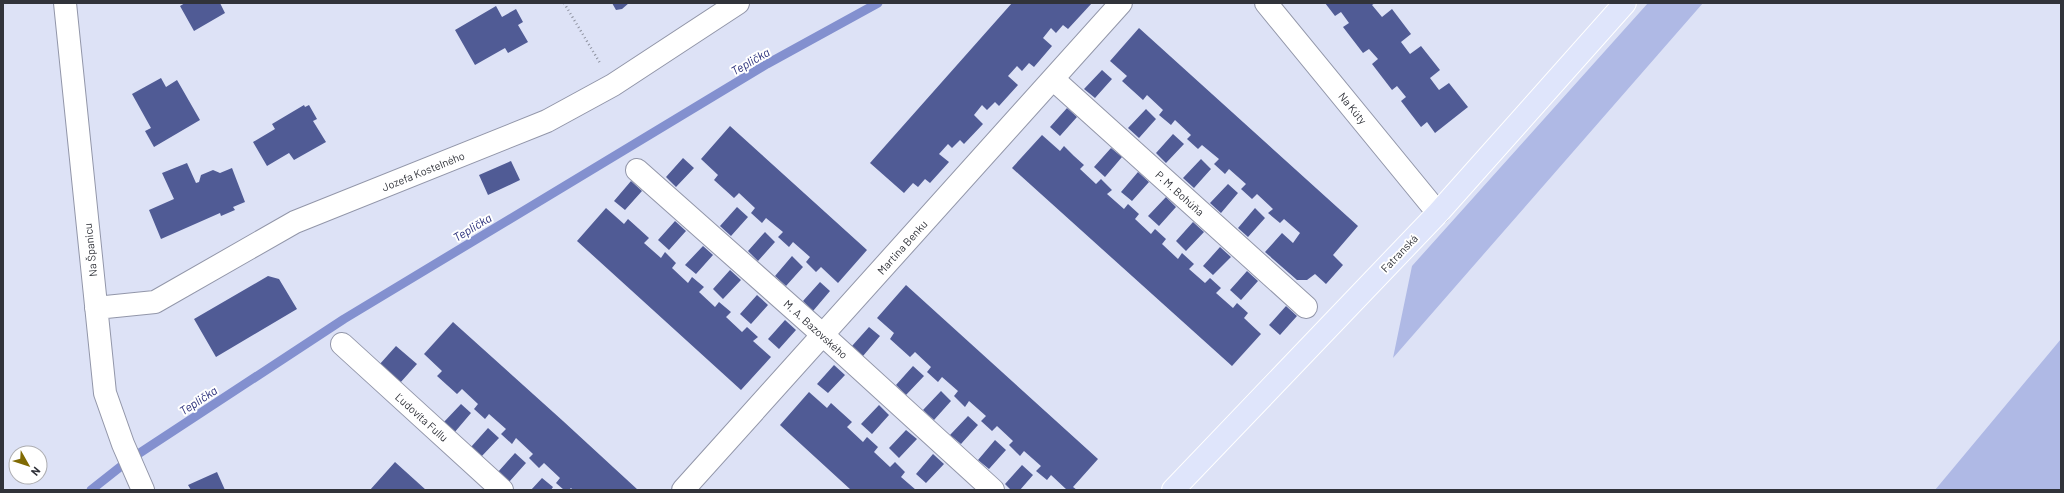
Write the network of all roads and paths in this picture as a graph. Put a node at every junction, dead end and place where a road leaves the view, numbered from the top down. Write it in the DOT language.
graph roads {
  1 [pos="65,3"];
  2 [pos="564,3"];
  3 [pos="738,3"];
  4 [pos="1121,3"];
  5 [pos="1266,3"];
  6 [pos="1622,6"];
  7 [pos="1053,79"];
  8 [pos="613,85"];
  9 [pos="637,170"];
  10 [pos="1438,213"];
  11 [pos="1306,307"];
  12 [pos="96,308"];
  13 [pos="823,335"];
  14 [pos="342,344"];
  15 [pos="489,486"];
  16 [pos="143,490"];
  17 [pos="682,490"];
  18 [pos="993,490"];
  19 [pos="1173,490"];
  1 -- 12 [label="street, Na Španicu"];
  2 -- 8 [label="path"];
  3 -- 8 [label="street, Jozefa Kostelného"];
  4 -- 7 [label="street, Martina Benku"];
  5 -- 10 [label="street, Na Kúty"];
  6 -- 10 [label="main road, Fatranská"];
  7 -- 11 [label="street, P. M. Bohúňa"];
  7 -- 13 [label="street, Martina Benku"];
  8 -- 12 [label="street, Jozefa Kostelného"];
  9 -- 13 [label="street, M. A. Bazovského"];
  10 -- 19 [label="main road, Fatranská"];
  12 -- 16 [label="street, Na Španicu"];
  13 -- 17 [label="street, Martina Benku"];
  13 -- 18 [label="street, M. A. Bazovského"];
  14 -- 15 [label="street, Ľudovíta Fullu"];
}
